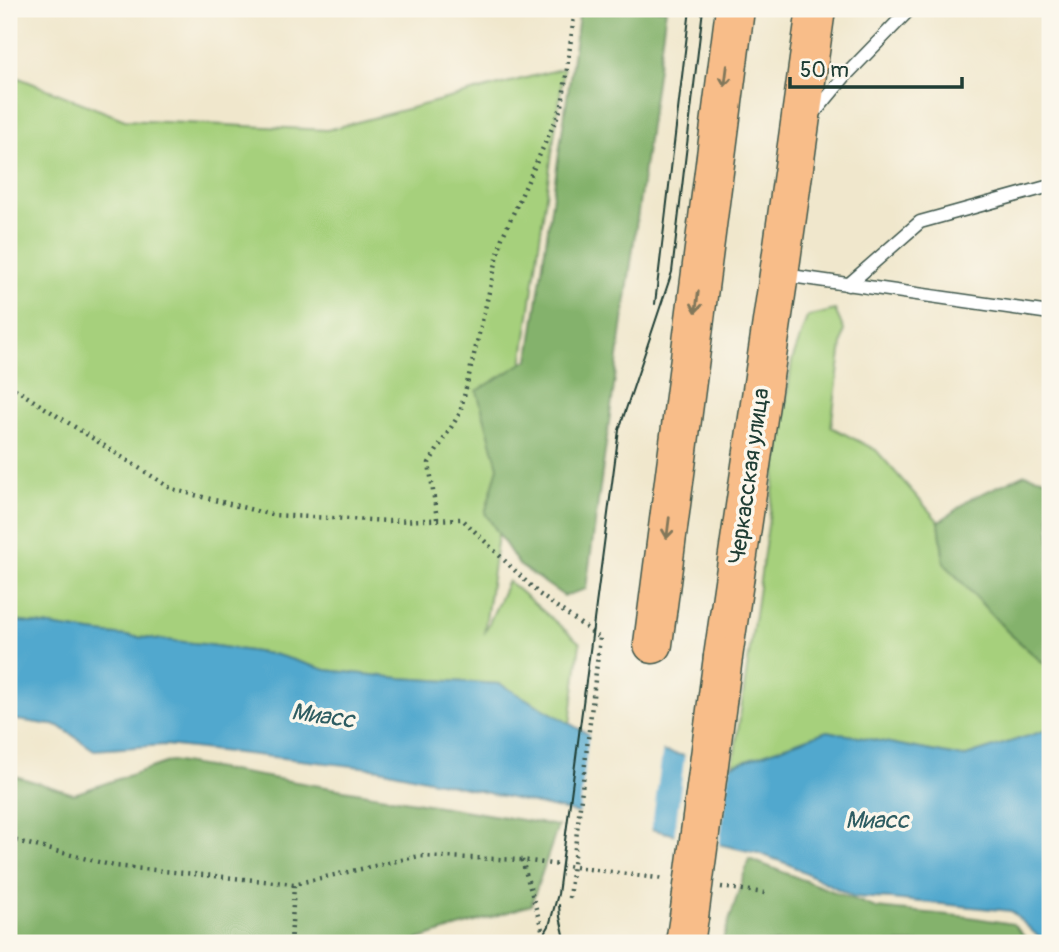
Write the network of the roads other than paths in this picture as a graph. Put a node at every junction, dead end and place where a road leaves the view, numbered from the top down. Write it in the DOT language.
graph roads {
  1 [pos="735,9"];
  2 [pos="908,10"];
  3 [pos="815,11"];
  4 [pos="799,132"];
  5 [pos="1050,186"];
  6 [pos="779,274"];
  7 [pos="848,285"];
  8 [pos="1050,313"];
  9 [pos="653,644"];
  10 [pos="687,930"];
  1 -- 9 [label="main road, one-way"];
  2 -- 4 [label="lane"];
  3 -- 4 [label="main road, Черкасская улица"];
  4 -- 6 [label="main road, Черкасская улица"];
  5 -- 7 [label="lane"];
  6 -- 7 [label="lane"];
  6 -- 10 [label="main road, Черкасская улица, bridge"];
  7 -- 8 [label="lane"];
}
